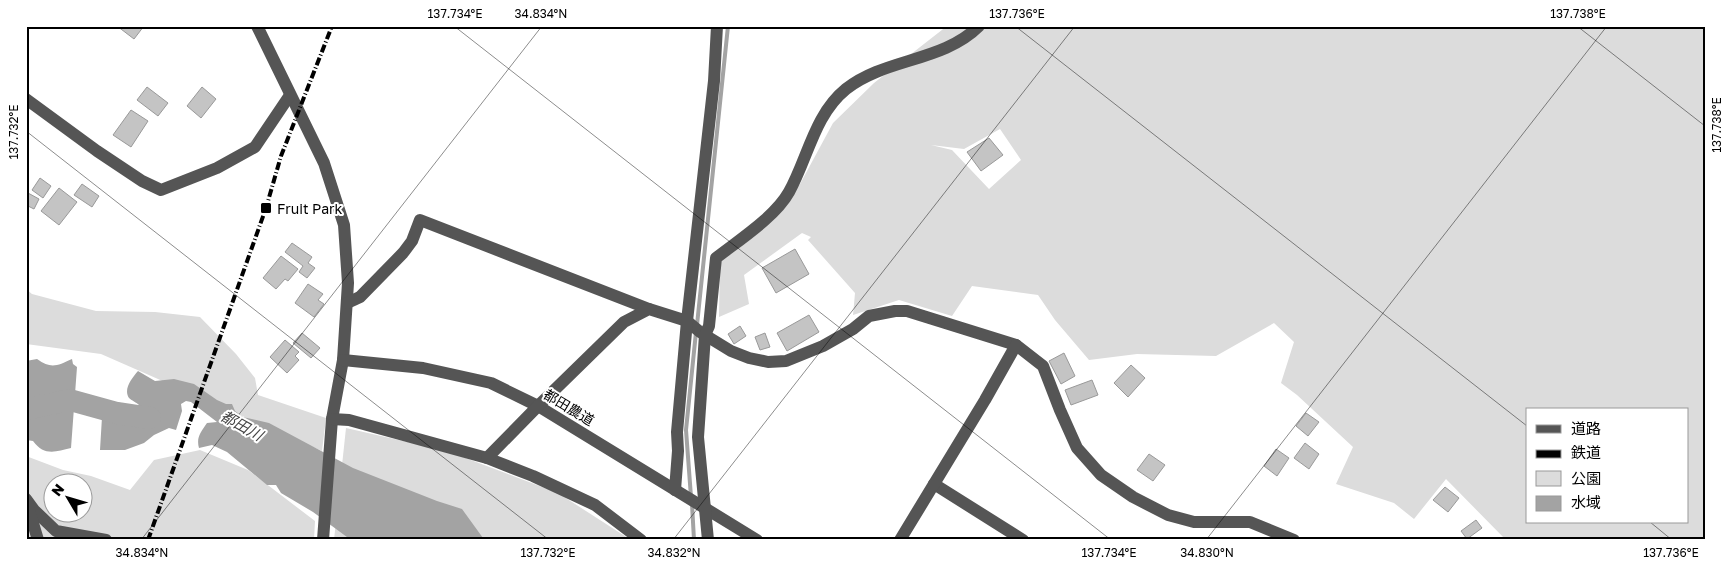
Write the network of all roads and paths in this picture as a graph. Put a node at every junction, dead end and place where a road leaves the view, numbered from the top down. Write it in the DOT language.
graph roads {
  1 [pos="258,26"];
  2 [pos="717,26"];
  3 [pos="979,26"];
  4 [pos="290,95"];
  5 [pos="26,99"];
  6 [pos="347,303"];
  7 [pos="649,309"];
  8 [pos="696,328"];
  9 [pos="1016,345"];
  10 [pos="343,360"];
  11 [pos="538,406"];
  12 [pos="332,419"];
  13 [pos="487,458"];
  14 [pos="934,484"];
  15 [pos="679,492"];
  16 [pos="26,500"];
  17 [pos="703,507"];
  18 [pos="1288,539"];
  19 [pos="38,540"];
  20 [pos="106,540"];
  21 [pos="323,540"];
  22 [pos="641,540"];
  23 [pos="708,540"];
  24 [pos="757,540"];
  25 [pos="900,540"];
  26 [pos="1023,540"];
  1 -- 4 [label="street"];
  2 -- 8 [label="street"];
  3 -- 8 [label="street"];
  4 -- 5 [label="street"];
  4 -- 6 [label="street"];
  6 -- 7 [label="street"];
  6 -- 10 [label="street"];
  7 -- 8 [label="street"];
  7 -- 11 [label="street"];
  8 -- 9 [label="street"];
  8 -- 15 [label="street"];
  8 -- 17 [label="street"];
  9 -- 14 [label="street"];
  9 -- 18 [label="street"];
  10 -- 11 [label="street, 都田農道"];
  10 -- 12 [label="street"];
  11 -- 13 [label="street"];
  11 -- 15 [label="street, 都田農道"];
  12 -- 13 [label="street"];
  12 -- 21 [label="street"];
  13 -- 22 [label="street"];
  14 -- 25 [label="street"];
  14 -- 26 [label="street"];
  15 -- 17 [label="street, 都田農道"];
  16 -- 19 [label="street"];
  16 -- 20 [label="street"];
  17 -- 23 [label="street"];
  17 -- 24 [label="street, 都田農道"];
}
